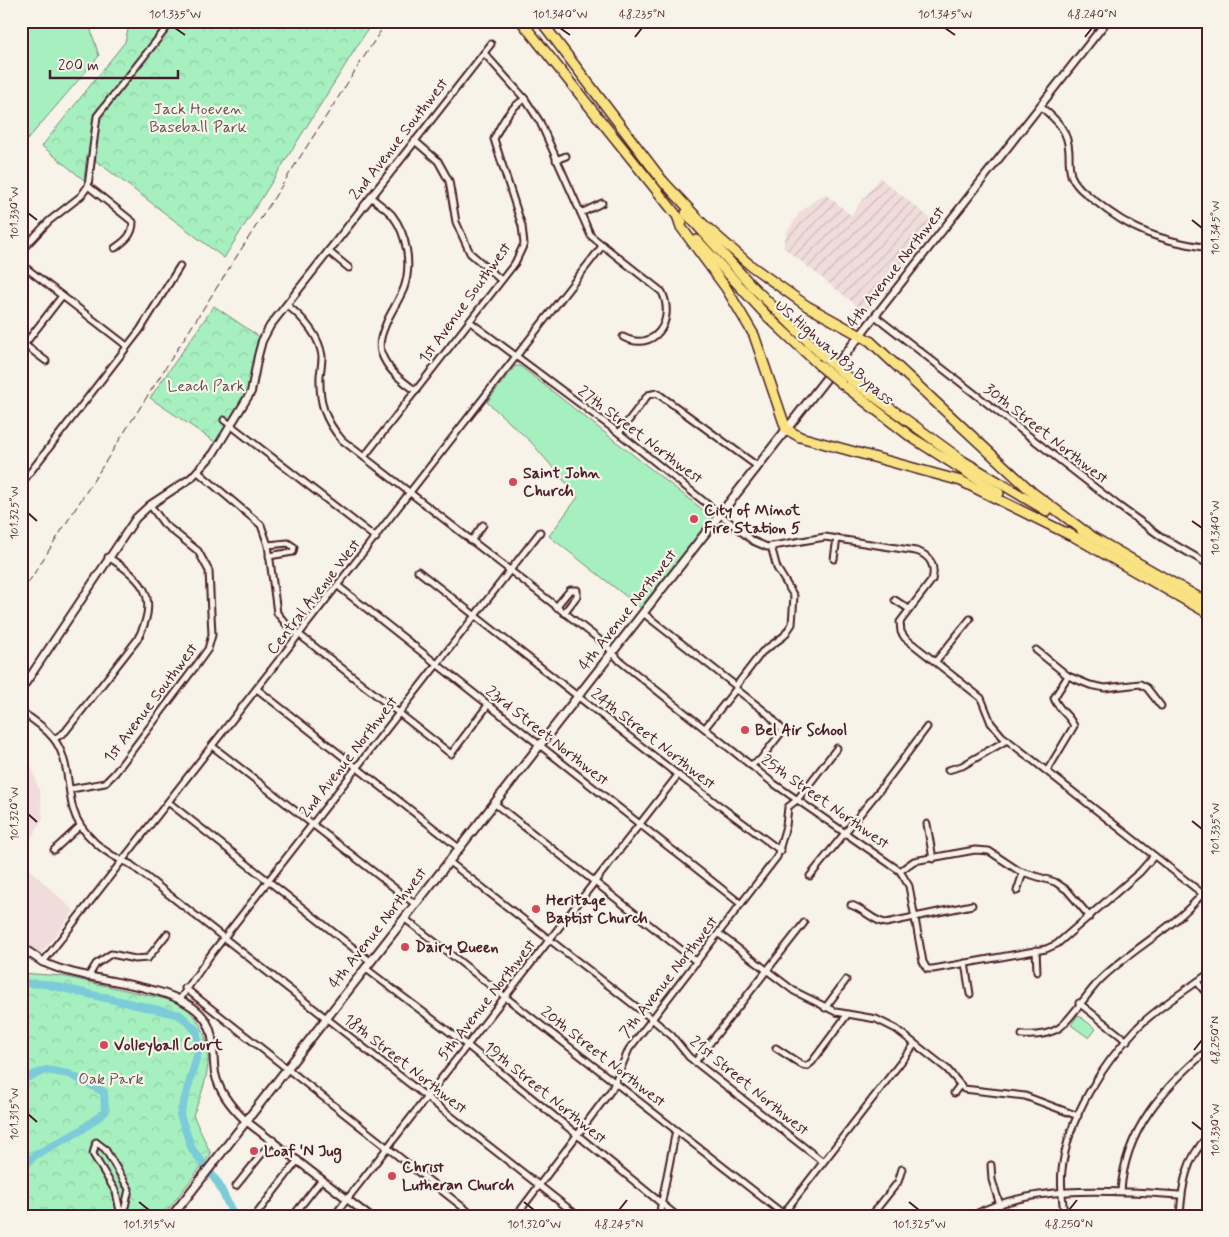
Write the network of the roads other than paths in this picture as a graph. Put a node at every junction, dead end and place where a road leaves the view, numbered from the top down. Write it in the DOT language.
graph roads {
  1 [pos="172,21"];
  2 [pos="521,21"];
  3 [pos="541,21"];
  4 [pos="1107,21"];
  5 [pos="491,44"];
  6 [pos="484,54"];
  7 [pos="525,99"];
  8 [pos="1040,106"];
  9 [pos="415,141"];
  10 [pos="566,156"];
  11 [pos="556,160"];
  12 [pos="662,180"];
  13 [pos="88,186"];
  14 [pos="371,197"];
  15 [pos="602,204"];
  16 [pos="581,213"];
  17 [pos="678,218"];
  18 [pos="603,246"];
  19 [pos="115,248"];
  20 [pos="1208,248"];
  21 [pos="21,251"];
  22 [pos="328,251"];
  23 [pos="21,264"];
  24 [pos="180,266"];
  25 [pos="349,268"];
  26 [pos="501,280"];
  27 [pos="62,296"];
  28 [pos="287,305"];
  29 [pos="875,316"];
  30 [pos="469,321"];
  31 [pos="860,334"];
  32 [pos="623,337"];
  33 [pos="127,346"];
  34 [pos="23,347"];
  35 [pos="516,358"];
  36 [pos="46,360"];
  37 [pos="416,390"];
  38 [pos="224,420"];
  39 [pos="232,424"];
  40 [pos="786,429"];
  41 [pos="619,433"];
  42 [pos="364,457"];
  43 [pos="757,466"];
  44 [pos="198,472"];
  45 [pos="21,484"];
  46 [pos="410,493"];
  47 [pos="150,505"];
  48 [pos="721,514"];
  49 [pos="483,525"];
  50 [pos="540,532"];
  51 [pos="1087,534"];
  52 [pos="1070,535"];
  53 [pos="376,538"];
  54 [pos="837,538"];
  55 [pos="471,541"];
  56 [pos="268,545"];
  57 [pos="771,546"];
  58 [pos="270,556"];
  59 [pos="108,557"];
  60 [pos="834,559"];
  61 [pos="1208,564"];
  62 [pos="418,571"];
  63 [pos="510,571"];
  64 [pos="338,586"];
  65 [pos="895,600"];
  66 [pos="1208,602"];
  67 [pos="556,607"];
  68 [pos="909,609"];
  69 [pos="564,613"];
  70 [pos="643,613"];
  71 [pos="1208,613"];
  72 [pos="475,616"];
  73 [pos="970,618"];
  74 [pos="300,636"];
  75 [pos="1036,650"];
  76 [pos="612,652"];
  77 [pos="936,661"];
  78 [pos="436,665"];
  79 [pos="1068,676"];
  80 [pos="736,688"];
  81 [pos="257,689"];
  82 [pos="21,690"];
  83 [pos="578,696"];
  84 [pos="488,705"];
  85 [pos="1161,706"];
  86 [pos="21,712"];
  87 [pos="399,714"];
  88 [pos="927,727"];
  89 [pos="706,728"];
  90 [pos="54,739"];
  91 [pos="1007,740"];
  92 [pos="212,746"];
  93 [pos="540,746"];
  94 [pos="837,748"];
  95 [pos="750,765"];
  96 [pos="357,768"];
  97 [pos="948,770"];
  98 [pos="1047,771"];
  99 [pos="678,775"];
  100 [pos="71,789"];
  101 [pos="797,800"];
  102 [pos="168,802"];
  103 [pos="494,804"];
  104 [pos="313,824"];
  105 [pos="640,824"];
  106 [pos="927,824"];
  107 [pos="80,826"];
  108 [pos="846,832"];
  109 [pos="459,848"];
  110 [pos="54,850"];
  111 [pos="781,851"];
  112 [pos="1154,856"];
  113 [pos="933,859"];
  114 [pos="122,861"];
  115 [pos="448,861"];
  116 [pos="900,871"];
  117 [pos="1023,873"];
  118 [pos="810,876"];
  119 [pos="269,882"];
  120 [pos="595,882"];
  121 [pos="1018,891"];
  122 [pos="1202,894"];
  123 [pos="1208,898"];
  124 [pos="415,904"];
  125 [pos="741,904"];
  126 [pos="851,906"];
  127 [pos="972,906"];
  128 [pos="916,917"];
  129 [pos="1090,917"];
  130 [pos="404,918"];
  131 [pos="804,923"];
  132 [pos="167,934"];
  133 [pos="719,934"];
  134 [pos="224,939"];
  135 [pos="550,940"];
  136 [pos="21,947"];
  137 [pos="1036,950"];
  138 [pos="370,960"];
  139 [pos="43,962"];
  140 [pos="697,962"];
  141 [pos="965,963"];
  142 [pos="365,968"];
  143 [pos="766,972"];
  144 [pos="1038,972"];
  145 [pos="1208,974"];
  146 [pos="88,977"];
  147 [pos="846,980"];
  148 [pos="1197,982"];
  149 [pos="185,988"];
  150 [pos="970,994"];
  151 [pos="1208,995"];
  152 [pos="506,998"];
  153 [pos="180,999"];
  154 [pos="1079,1003"];
  155 [pos="825,1008"];
  156 [pos="847,1016"];
  157 [pos="326,1018"];
  158 [pos="652,1020"];
  159 [pos="1022,1035"];
  160 [pos="1127,1041"];
  161 [pos="915,1044"];
  162 [pos="468,1046"];
  163 [pos="776,1048"];
  164 [pos="1208,1050"];
  165 [pos="695,1062"];
  166 [pos="286,1069"];
  167 [pos="616,1083"];
  168 [pos="960,1085"];
  169 [pos="954,1093"];
  170 [pos="427,1098"];
  171 [pos="1078,1116"];
  172 [pos="246,1121"];
  173 [pos="676,1130"];
  174 [pos="577,1135"];
  175 [pos="1208,1136"];
  176 [pos="273,1140"];
  177 [pos="387,1147"];
  178 [pos="298,1160"];
  179 [pos="823,1162"];
  180 [pos="991,1165"];
  181 [pos="902,1169"];
  182 [pos="322,1179"];
  183 [pos="539,1185"];
  184 [pos="236,1186"];
  185 [pos="1121,1190"];
  186 [pos="1062,1194"];
  187 [pos="1182,1195"];
  188 [pos="348,1199"];
  189 [pos="662,1203"];
  190 [pos="1000,1205"];
  191 [pos="785,1215"];
  192 [pos="122,1216"];
  193 [pos="172,1216"];
  194 [pos="254,1216"];
  195 [pos="293,1216"];
  196 [pos="334,1216"];
  197 [pos="369,1216"];
  198 [pos="474,1216"];
  199 [pos="516,1216"];
  200 [pos="578,1216"];
  201 [pos="659,1216"];
  202 [pos="677,1216"];
  203 [pos="871,1216"];
  204 [pos="972,1216"];
  205 [pos="1064,1216"];
  206 [pos="1180,1216"];
  1 -- 13 [label="street"];
  2 -- 17 [label="highway, US Highway 83 Bypass"];
  3 -- 12 [label="highway, US Highway 83 Bypass"];
  4 -- 8 [label="street, 4th Avenue Northwest"];
  5 -- 6 [label="street, 2nd Avenue Southwest"];
  6 -- 7 [label="street"];
  6 -- 9 [label="street, 2nd Avenue Southwest"];
  7 -- 11 [label="street"];
  7 -- 26 [label="street, 1st Avenue Southwest"];
  8 -- 20 [label="street"];
  8 -- 29 [label="street, 4th Avenue Northwest"];
  9 -- 14 [label="street, 2nd Avenue Southwest"];
  9 -- 26 [label="street"];
  10 -- 11 [label="street"];
  11 -- 16 [label="street"];
  12 -- 31 [label="highway"];
  12 -- 51 [label="highway, US Highway 83 Bypass, bridge"];
  13 -- 19 [label="street"];
  13 -- 21 [label="street"];
  14 -- 22 [label="street, 2nd Avenue Southwest"];
  14 -- 37 [label="street"];
  15 -- 16 [label="street"];
  16 -- 18 [label="street"];
  17 -- 40 [label="highway"];
  17 -- 52 [label="highway, US Highway 83 Bypass, bridge"];
  18 -- 32 [label="street"];
  18 -- 35 [label="street, Central Avenue West"];
  22 -- 25 [label="street"];
  22 -- 28 [label="street, 2nd Avenue Southwest"];
  23 -- 27 [label="street"];
  24 -- 33 [label="street"];
  26 -- 30 [label="street, 1st Avenue Southwest"];
  27 -- 33 [label="street"];
  27 -- 34 [label="street"];
  28 -- 39 [label="street, 2nd Avenue Southwest"];
  28 -- 42 [label="street, 25th Street Northwest"];
  29 -- 31 [label="street, 4th Avenue Northwest"];
  29 -- 61 [label="street, 30th Street Northwest"];
  30 -- 35 [label="street, 27th Street Northwest"];
  30 -- 37 [label="street, 1st Avenue Southwest"];
  31 -- 40 [label="main road, 4th Avenue Northwest"];
  31 -- 51 [label="highway"];
  33 -- 45 [label="street"];
  34 -- 36 [label="street"];
  35 -- 41 [label="street, 27th Street Northwest"];
  35 -- 46 [label="street, Central Avenue West"];
  37 -- 42 [label="street, 1st Avenue Southwest"];
  38 -- 39 [label="street"];
  39 -- 44 [label="street, 2nd Avenue Southwest"];
  39 -- 53 [label="street"];
  40 -- 43 [label="main road, 4th Avenue Northwest"];
  40 -- 52 [label="highway"];
  41 -- 43 [label="street"];
  41 -- 48 [label="street, 27th Street Northwest"];
  42 -- 46 [label="street, 25th Street Northwest"];
  43 -- 48 [label="main road, 4th Avenue Northwest"];
  44 -- 47 [label="street, 2nd Avenue Southwest"];
  44 -- 56 [label="street"];
  46 -- 53 [label="street, Central Avenue West"];
  46 -- 55 [label="street, 25th Street Northwest"];
  47 -- 59 [label="street, 2nd Avenue Southwest"];
  47 -- 100 [label="street, 1st Avenue Southwest"];
  48 -- 57 [label="street, 27th Street Northwest"];
  48 -- 70 [label="main road, 4th Avenue Northwest"];
  49 -- 55 [label="street"];
  50 -- 63 [label="street, 2nd Avenue Northwest"];
  51 -- 66 [label="highway, US Highway 83 Bypass"];
  52 -- 71 [label="highway, US Highway 83 Bypass"];
  53 -- 64 [label="street, Central Avenue West"];
  54 -- 57 [label="street"];
  54 -- 60 [label="street"];
  54 -- 68 [label="street"];
  55 -- 63 [label="street, 25th Street Northwest"];
  56 -- 58 [label="street"];
  56 -- 58 [label="street"];
  57 -- 80 [label="street"];
  58 -- 74 [label="street"];
  59 -- 82 [label="street, 2nd Avenue Southwest"];
  59 -- 90 [label="street"];
  62 -- 72 [label="street, 24th Street Northwest"];
  63 -- 67 [label="street, 25th Street Northwest"];
  63 -- 72 [label="street, 2nd Avenue Northwest"];
  64 -- 74 [label="street, Central Avenue West"];
  64 -- 78 [label="street, 23rd Street Northwest"];
  65 -- 68 [label="street"];
  67 -- 69 [label="street, 25th Street Northwest"];
  67 -- 69 [label="street"];
  68 -- 77 [label="street"];
  69 -- 76 [label="street, 25th Street Northwest"];
  70 -- 76 [label="main road, 4th Avenue Northwest"];
  70 -- 80 [label="street"];
  72 -- 78 [label="street, 2nd Avenue Northwest"];
  72 -- 83 [label="street, 24th Street Northwest"];
  73 -- 77 [label="street"];
  74 -- 81 [label="street, Central Avenue West"];
  74 -- 87 [label="street"];
  75 -- 79 [label="street"];
  76 -- 83 [label="main road, 4th Avenue Northwest"];
  76 -- 89 [label="street, 25th Street Northwest"];
  77 -- 91 [label="street"];
  78 -- 84 [label="street, 23rd Street Northwest"];
  78 -- 87 [label="street, 2nd Avenue Northwest"];
  79 -- 85 [label="street"];
  79 -- 98 [label="street"];
  80 -- 89 [label="street"];
  80 -- 95 [label="street"];
  81 -- 92 [label="street, Central Avenue West"];
  81 -- 96 [label="street"];
  83 -- 93 [label="main road, 4th Avenue Northwest"];
  83 -- 99 [label="street, 24th Street Northwest"];
  84 -- 87 [label="street"];
  84 -- 93 [label="street, 23rd Street Northwest"];
  86 -- 90 [label="street"];
  87 -- 96 [label="street, 2nd Avenue Northwest"];
  88 -- 108 [label="street"];
  89 -- 95 [label="street, 25th Street Northwest"];
  90 -- 100 [label="street"];
  91 -- 97 [label="street"];
  91 -- 98 [label="street"];
  92 -- 102 [label="street, Central Avenue West"];
  92 -- 104 [label="street"];
  93 -- 103 [label="main road, 4th Avenue Northwest"];
  93 -- 105 [label="street, 23rd Street Northwest"];
  94 -- 101 [label="street, 7th Avenue Northwest"];
  95 -- 101 [label="street, 25th Street Northwest"];
  96 -- 104 [label="street, 2nd Avenue Northwest"];
  96 -- 109 [label="street"];
  98 -- 112 [label="street"];
  99 -- 105 [label="street, 5th Avenue Northwest"];
  99 -- 111 [label="street, 24th Street Northwest"];
  100 -- 107 [label="street"];
  101 -- 108 [label="street, 25th Street Northwest"];
  101 -- 111 [label="street, 7th Avenue Northwest"];
  102 -- 114 [label="street, Central Avenue West"];
  102 -- 119 [label="street"];
  103 -- 109 [label="main road, 4th Avenue Northwest"];
  103 -- 120 [label="street"];
  104 -- 119 [label="street, 2nd Avenue Northwest"];
  104 -- 124 [label="street"];
  105 -- 120 [label="street, 5th Avenue Northwest"];
  105 -- 125 [label="street, 23rd Street Northwest"];
  106 -- 113 [label="street"];
  107 -- 110 [label="street"];
  107 -- 114 [label="street, 18th Street Northwest"];
  108 -- 116 [label="street, 25th Street Northwest"];
  108 -- 118 [label="street"];
  109 -- 115 [label="main road, 4th Avenue Northwest"];
  111 -- 125 [label="street, 7th Avenue Northwest"];
  112 -- 122 [label="street"];
  112 -- 129 [label="street"];
  113 -- 116 [label="street"];
  113 -- 117 [label="street"];
  114 -- 134 [label="street, 18th Street Northwest"];
  114 -- 139 [label="street, Central Avenue West"];
  115 -- 124 [label="main road, 4th Avenue Northwest"];
  115 -- 135 [label="street, 21st Street Northwest"];
  116 -- 128 [label="street, 25th Street Northwest"];
  117 -- 121 [label="street"];
  117 -- 129 [label="street"];
  119 -- 134 [label="street, 2nd Avenue Northwest"];
  119 -- 138 [label="street"];
  120 -- 135 [label="street, 5th Avenue Northwest"];
  120 -- 140 [label="street"];
  122 -- 123 [label="street"];
  122 -- 154 [label="street"];
  124 -- 130 [label="main road, 4th Avenue Northwest"];
  125 -- 133 [label="street, 7th Avenue Northwest"];
  126 -- 128 [label="street"];
  127 -- 128 [label="street"];
  128 -- 141 [label="street, 25th Street Northwest"];
  129 -- 137 [label="street"];
  130 -- 138 [label="main road, 4th Avenue Northwest"];
  130 -- 152 [label="street, 20th Street Northwest"];
  131 -- 143 [label="street"];
  132 -- 146 [label="street"];
  133 -- 140 [label="street, 7th Avenue Northwest"];
  133 -- 143 [label="street"];
  134 -- 149 [label="street, 2nd Avenue Northwest"];
  134 -- 157 [label="street, 18th Street Northwest"];
  135 -- 152 [label="street, 5th Avenue Northwest"];
  135 -- 158 [label="street, 21st Street Northwest"];
  136 -- 139 [label="main road"];
  137 -- 141 [label="street"];
  137 -- 144 [label="street"];
  138 -- 142 [label="main road, 4th Avenue Northwest"];
  139 -- 146 [label="street"];
  140 -- 158 [label="street, 7th Avenue Northwest"];
  141 -- 150 [label="street"];
  142 -- 157 [label="main road, 4th Avenue Northwest"];
  142 -- 162 [label="street, 19th Street Northwest"];
  143 -- 155 [label="street"];
  143 -- 165 [label="street"];
  145 -- 148 [label="street"];
  146 -- 153 [label="street"];
  147 -- 155 [label="street"];
  148 -- 151 [label="street"];
  148 -- 160 [label="street"];
  149 -- 153 [label="street, 2nd Avenue Northwest"];
  149 -- 166 [label="street"];
  152 -- 162 [label="street, 5th Avenue Northwest"];
  152 -- 167 [label="street, 20th Street Northwest"];
  153 -- 172 [label="street"];
  154 -- 159 [label="street"];
  154 -- 160 [label="street"];
  155 -- 156 [label="street"];
  156 -- 161 [label="street"];
  156 -- 163 [label="street"];
  157 -- 166 [label="main road, 4th Avenue Northwest"];
  157 -- 170 [label="street, 18th Street Northwest"];
  158 -- 165 [label="street, 21st Street Northwest"];
  158 -- 167 [label="street, 7th Avenue Northwest"];
  160 -- 171 [label="street"];
  161 -- 168 [label="street"];
  161 -- 179 [label="street"];
  162 -- 170 [label="street, 5th Avenue Northwest"];
  162 -- 174 [label="street, 19th Street Northwest"];
  164 -- 185 [label="street"];
  165 -- 179 [label="street, 21st Street Northwest"];
  166 -- 172 [label="main road, 4th Avenue Northwest"];
  166 -- 177 [label="street"];
  167 -- 173 [label="street, 20th Street Northwest"];
  167 -- 174 [label="street, 7th Avenue Northwest"];
  168 -- 169 [label="street"];
  168 -- 171 [label="street"];
  170 -- 177 [label="street, 5th Avenue Northwest"];
  170 -- 183 [label="street, 18th Street Northwest"];
  171 -- 186 [label="street"];
  172 -- 176 [label="street"];
  172 -- 193 [label="main road, 4th Avenue Northwest"];
  173 -- 189 [label="street"];
  173 -- 191 [label="street, 20th Street Northwest"];
  174 -- 183 [label="street, 7th Avenue Northwest"];
  174 -- 189 [label="street, 19th Street Northwest"];
  175 -- 187 [label="street"];
  176 -- 178 [label="street"];
  176 -- 184 [label="street"];
  177 -- 188 [label="street, 5th Avenue Northwest"];
  177 -- 198 [label="street"];
  178 -- 182 [label="street"];
  178 -- 194 [label="street"];
  179 -- 191 [label="street"];
  180 -- 190 [label="street"];
  181 -- 203 [label="street"];
  182 -- 188 [label="street"];
  182 -- 195 [label="street"];
  183 -- 199 [label="street, 7th Avenue Northwest"];
  183 -- 200 [label="street, 18th Street Northwest"];
  185 -- 186 [label="street"];
  185 -- 187 [label="street"];
  186 -- 190 [label="street"];
  186 -- 205 [label="street"];
  187 -- 206 [label="street"];
  188 -- 196 [label="street, 5th Avenue Northwest"];
  188 -- 197 [label="street"];
  189 -- 201 [label="street"];
  189 -- 202 [label="street, 19th Street Northwest"];
  190 -- 204 [label="street"];
  192 -- 192 [label="street"];
}
